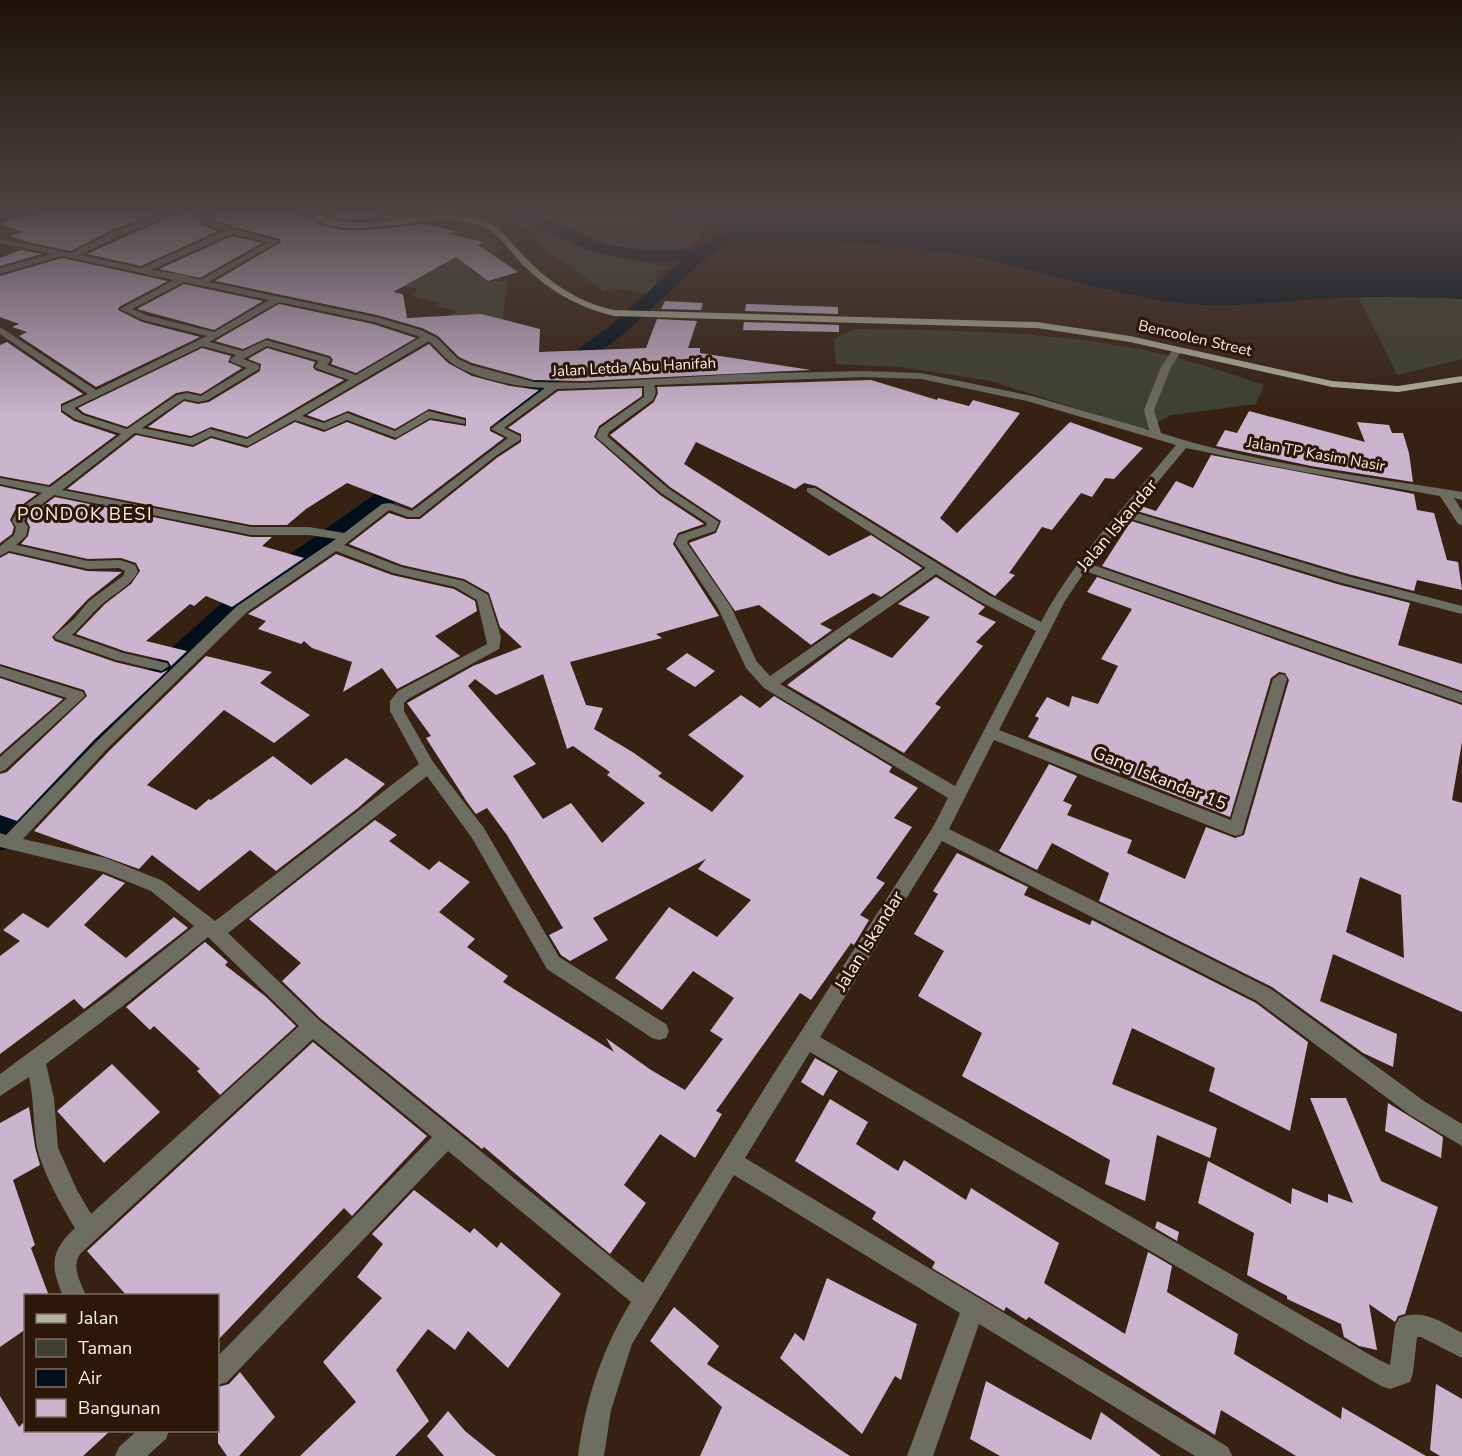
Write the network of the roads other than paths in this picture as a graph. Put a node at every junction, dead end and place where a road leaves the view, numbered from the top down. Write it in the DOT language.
graph roads {
  1 [pos="179,281"];
  2 [pos="198,281"];
  3 [pos="546,281"];
  4 [pos="203,282"];
  5 [pos="278,299"];
  6 [pos="0,330"];
  7 [pos="215,335"];
  8 [pos="429,337"];
  9 [pos="200,343"];
  10 [pos="1177,350"];
  11 [pos="244,354"];
  12 [pos="357,379"];
  13 [pos="1462,379"];
  14 [pos="648,382"];
  15 [pos="551,387"];
  16 [pos="94,393"];
  17 [pos="292,416"];
  18 [pos="461,422"];
  19 [pos="131,431"];
  20 [pos="1156,435"];
  21 [pos="1183,444"];
  22 [pos="0,481"];
  23 [pos="811,490"];
  24 [pos="48,492"];
  25 [pos="1444,492"];
  26 [pos="1462,495"];
  27 [pos="1126,514"];
  28 [pos="1462,520"];
  29 [pos="342,540"];
  30 [pos="3,549"];
  31 [pos="1082,566"];
  32 [pos="935,568"];
  33 [pos="1462,610"];
  34 [pos="1044,630"];
  35 [pos="162,666"];
  36 [pos="0,671"];
  37 [pos="1280,679"];
  38 [pos="769,684"];
  39 [pos="1462,698"];
  40 [pos="990,732"];
  41 [pos="0,766"];
  42 [pos="428,766"];
  43 [pos="956,795"];
  44 [pos="939,832"];
  45 [pos="6,841"];
  46 [pos="212,929"];
  47 [pos="312,1026"];
  48 [pos="659,1031"];
  49 [pos="807,1040"];
  50 [pos="35,1060"];
  51 [pos="0,1086"];
  52 [pos="1462,1136"];
  53 [pos="447,1137"];
  54 [pos="732,1162"];
  55 [pos="89,1230"];
  56 [pos="74,1294"];
  57 [pos="645,1299"];
  58 [pos="972,1309"];
  59 [pos="1462,1346"];
  60 [pos="219,1372"];
  61 [pos="156,1432"];
  62 [pos="128,1456"];
  63 [pos="591,1456"];
  64 [pos="920,1456"];
  65 [pos="1219,1456"];
  1 -- 7 [label="street"];
  2 -- 4 [label="street, Jalan Letda Abu Hanifah"];
  3 -- 10 [label="main road, Bencoolen Street"];
  4 -- 5 [label="street, Jalan Letda Abu Hanifah"];
  5 -- 7 [label="street"];
  5 -- 8 [label="street, Jalan Letda Abu Hanifah"];
  6 -- 16 [label="street"];
  7 -- 9 [label="street"];
  8 -- 12 [label="street"];
  8 -- 15 [label="street, Jalan Letda Abu Hanifah"];
  9 -- 11 [label="street"];
  9 -- 16 [label="street"];
  10 -- 13 [label="main road, Bencoolen Street"];
  10 -- 20 [label="street"];
  11 -- 12 [label="street"];
  11 -- 19 [label="street"];
  12 -- 17 [label="street"];
  14 -- 15 [label="street, Jalan Letda Abu Hanifah"];
  14 -- 20 [label="street, Jalan Letda Abu Hanifah"];
  14 -- 38 [label="street"];
  15 -- 29 [label="street"];
  16 -- 19 [label="street"];
  17 -- 18 [label="street"];
  17 -- 19 [label="street"];
  19 -- 24 [label="street"];
  20 -- 21 [label="street, Jalan Letda Abu Hanifah"];
  21 -- 25 [label="street, Jalan TP Kasim Nasir"];
  21 -- 27 [label="street, Jalan Iskandar"];
  22 -- 24 [label="street"];
  23 -- 32 [label="street"];
  24 -- 29 [label="street"];
  24 -- 30 [label="street"];
  25 -- 26 [label="street"];
  25 -- 28 [label="street"];
  27 -- 31 [label="street, Jalan Iskandar"];
  27 -- 33 [label="street"];
  29 -- 42 [label="street"];
  29 -- 45 [label="street"];
  30 -- 35 [label="street"];
  31 -- 34 [label="street, Jalan Iskandar"];
  31 -- 39 [label="street"];
  32 -- 34 [label="street"];
  32 -- 38 [label="street"];
  34 -- 40 [label="street, Jalan Iskandar"];
  36 -- 41 [label="street"];
  37 -- 40 [label="street, Gang Iskandar 15"];
  38 -- 43 [label="street"];
  40 -- 43 [label="street, Jalan Iskandar"];
  42 -- 46 [label="street"];
  42 -- 48 [label="street"];
  43 -- 44 [label="street, Jalan Iskandar"];
  44 -- 49 [label="street, Jalan Iskandar"];
  44 -- 52 [label="street"];
  45 -- 46 [label="street"];
  46 -- 47 [label="street"];
  46 -- 50 [label="street"];
  47 -- 53 [label="street"];
  47 -- 55 [label="street"];
  49 -- 54 [label="street, Jalan Iskandar"];
  49 -- 59 [label="street"];
  50 -- 51 [label="street"];
  50 -- 55 [label="street"];
  53 -- 57 [label="street"];
  53 -- 60 [label="street"];
  54 -- 57 [label="street, Jalan Iskandar"];
  54 -- 58 [label="street"];
  55 -- 56 [label="street"];
  57 -- 63 [label="street, Jalan Iskandar"];
  58 -- 64 [label="street"];
  58 -- 65 [label="street"];
  61 -- 62 [label="street"];
}
